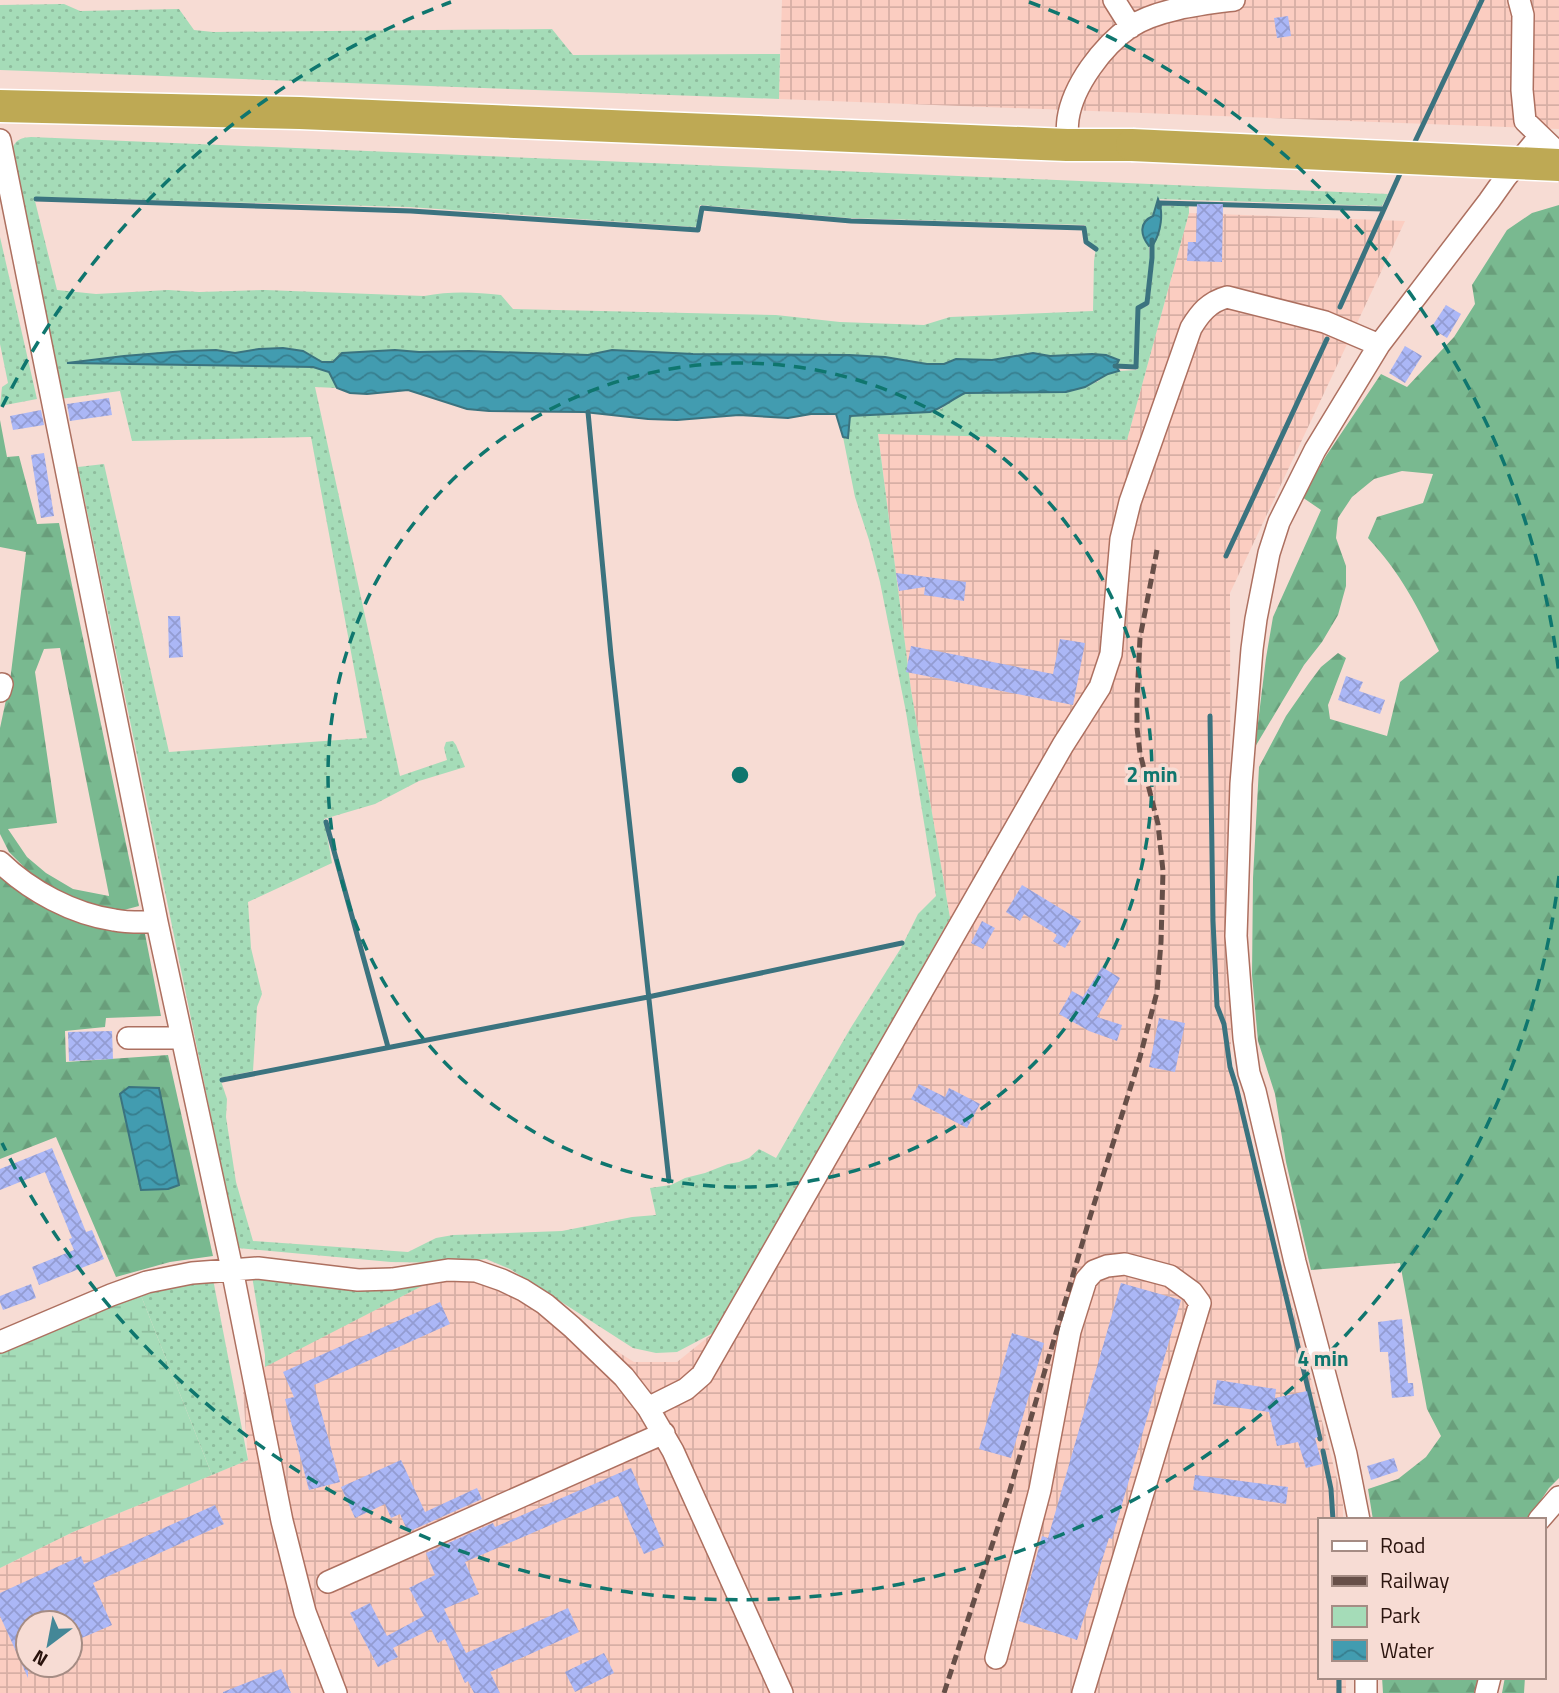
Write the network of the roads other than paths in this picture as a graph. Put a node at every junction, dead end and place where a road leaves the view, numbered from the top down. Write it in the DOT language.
graph roads {
  1 [pos="1114,0"];
  2 [pos="1234,0"];
  3 [pos="1520,0"];
  4 [pos="1185,4"];
  5 [pos="1131,27"];
  6 [pos="0,106"];
  7 [pos="1540,136"];
  8 [pos="0,140"];
  9 [pos="1067,145"];
  10 [pos="1559,154"];
  11 [pos="1559,165"];
  12 [pos="1378,345"];
  13 [pos="0,862"];
  14 [pos="158,922"];
  15 [pos="128,1038"];
  16 [pos="183,1038"];
  17 [pos="232,1269"];
  18 [pos="0,1342"];
  19 [pos="648,1408"];
  20 [pos="664,1433"];
  21 [pos="1559,1497"];
  22 [pos="1359,1518"];
  23 [pos="1541,1518"];
  24 [pos="328,1582"];
  25 [pos="996,1658"];
  26 [pos="336,1693"];
  27 [pos="782,1693"];
  28 [pos="1083,1693"];
  1 -- 5 [label="street"];
  2 -- 4 [label="street"];
  3 -- 7 [label="street"];
  4 -- 5 [label="street"];
  5 -- 9 [label="street"];
  6 -- 9 [label="highway"];
  7 -- 10 [label="street"];
  7 -- 12 [label="street"];
  8 -- 14 [label="street"];
  9 -- 11 [label="highway, bridge"];
  12 -- 19 [label="street"];
  12 -- 22 [label="street"];
  13 -- 14 [label="street"];
  14 -- 16 [label="street"];
  15 -- 16 [label="street"];
  16 -- 17 [label="street"];
  17 -- 18 [label="street"];
  17 -- 19 [label="street"];
  17 -- 26 [label="street"];
  19 -- 20 [label="street"];
  20 -- 24 [label="street"];
  20 -- 27 [label="street"];
  21 -- 23 [label="street"];
  25 -- 28 [label="street"];
}
